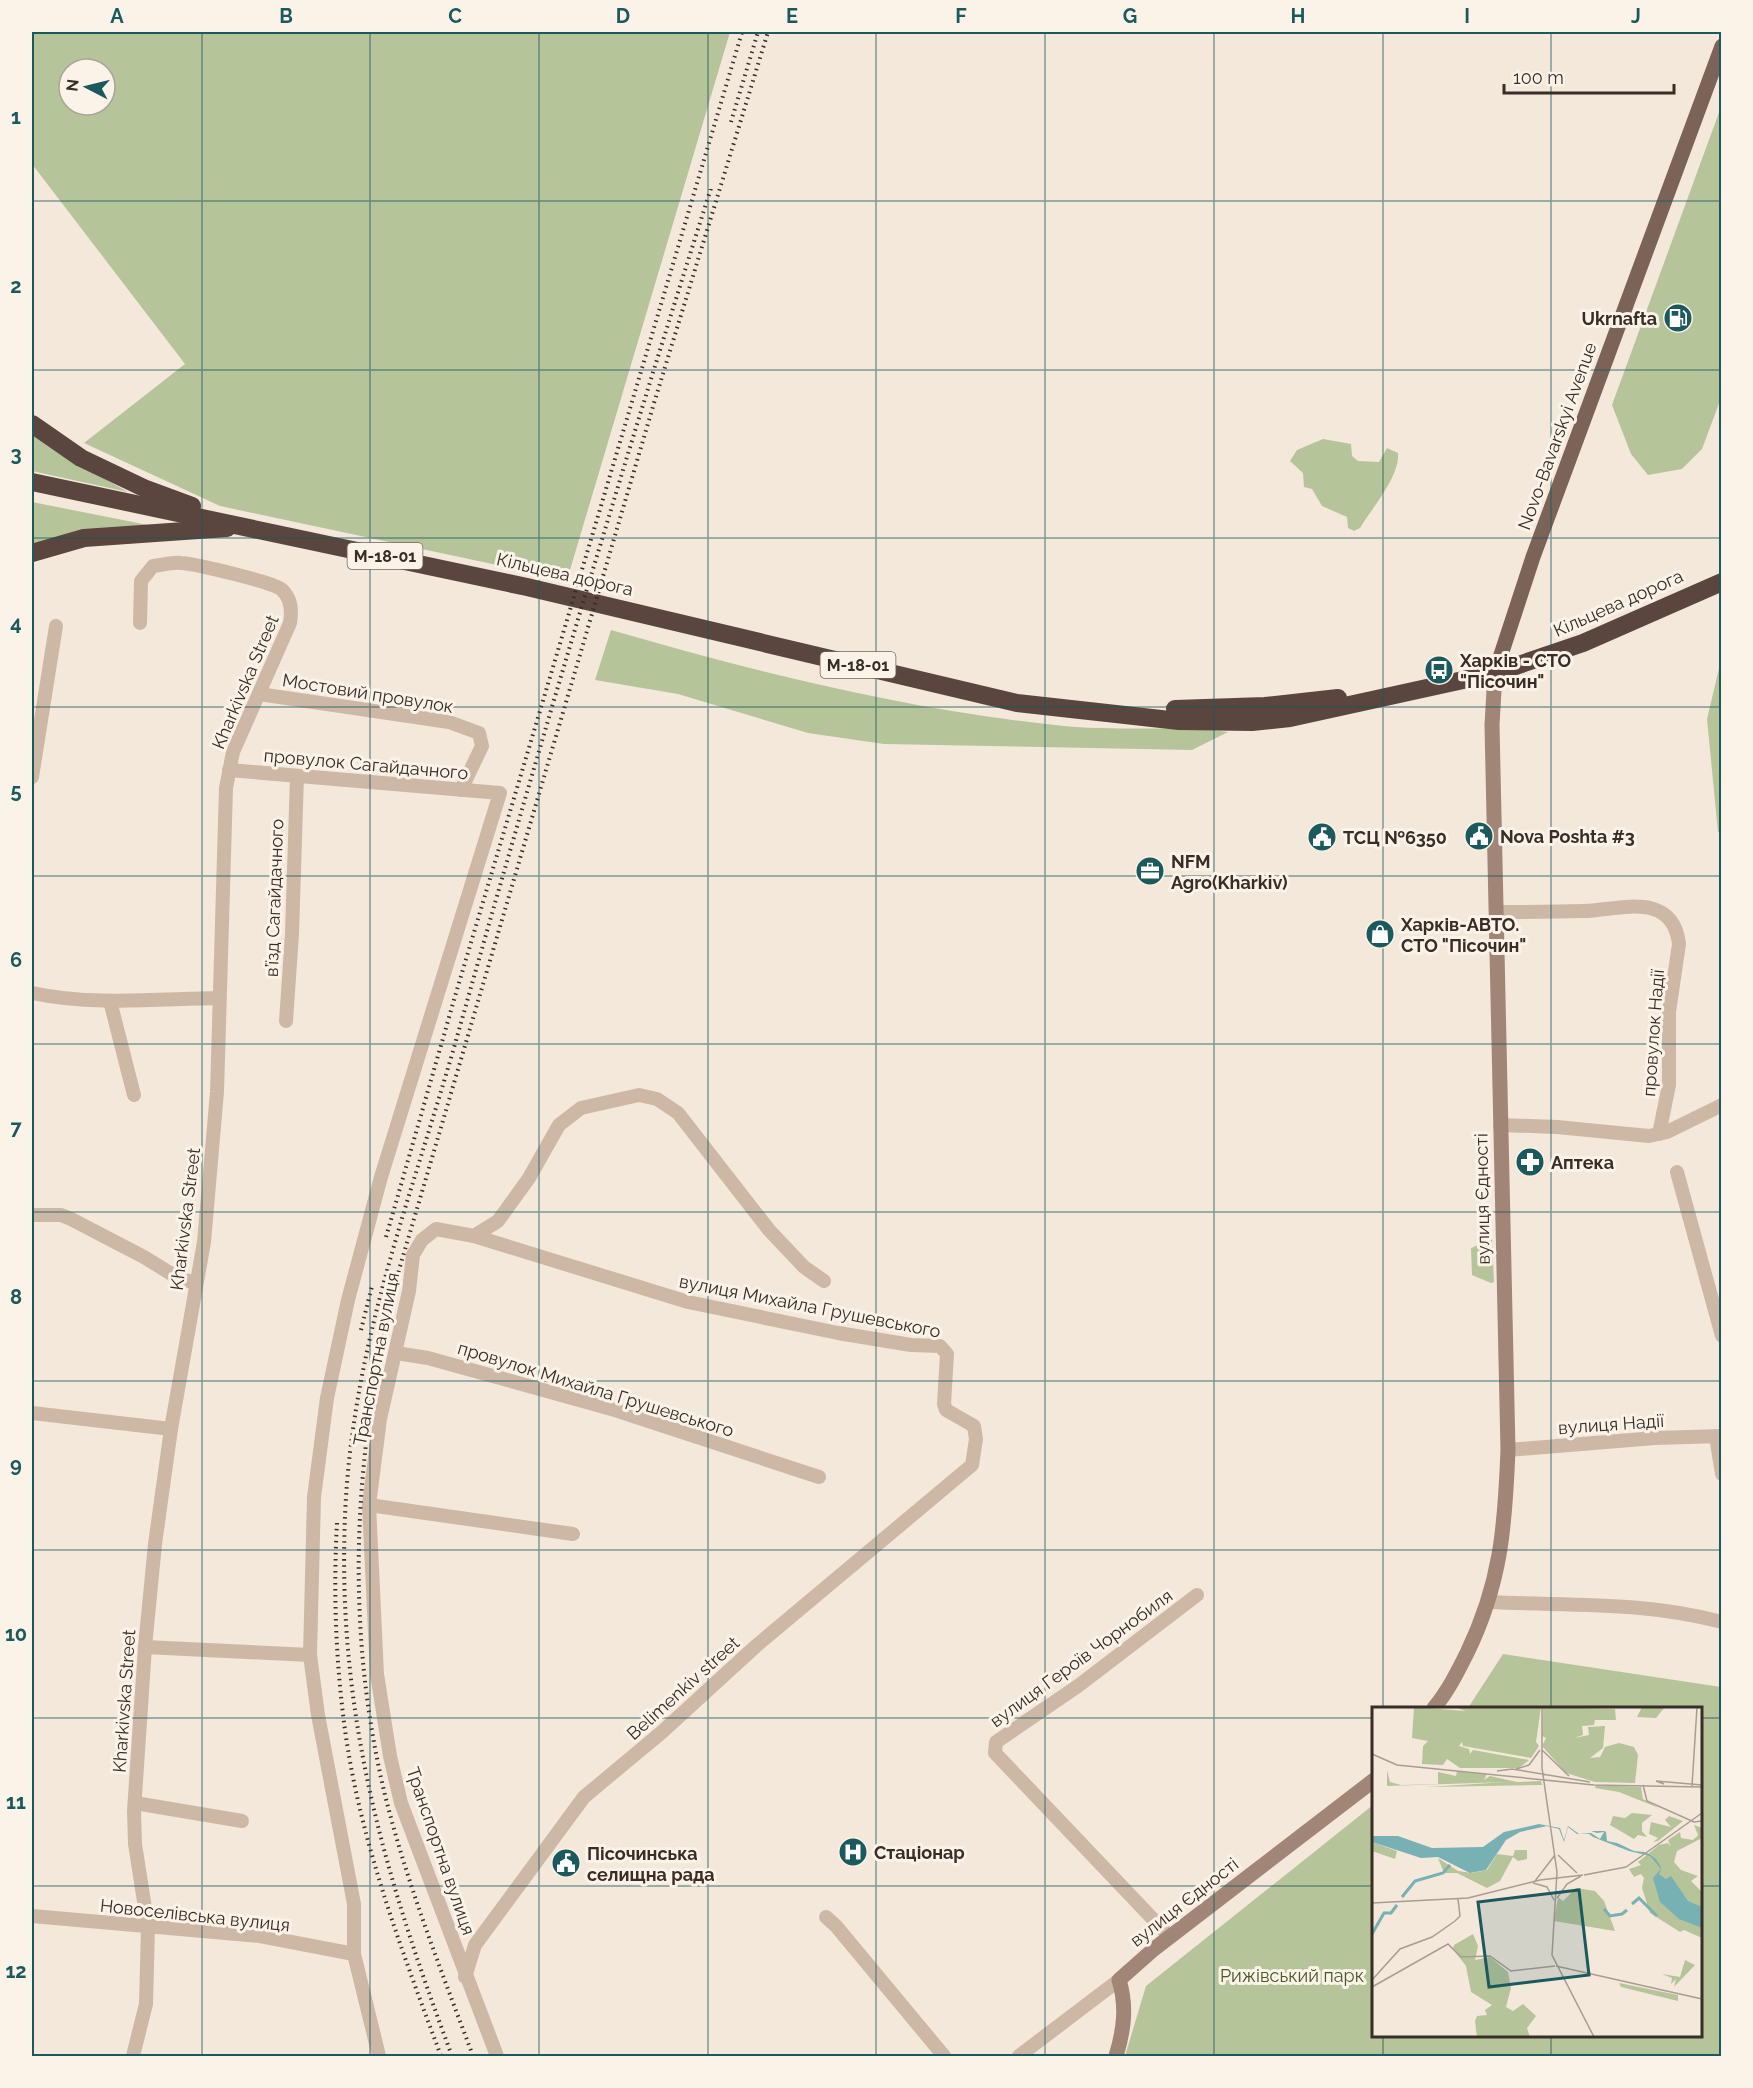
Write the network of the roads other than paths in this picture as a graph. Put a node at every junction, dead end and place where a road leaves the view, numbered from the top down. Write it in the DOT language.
graph roads {
  1 [pos="1722,46"];
  2 [pos="32,424"];
  3 [pos="32,482"];
  4 [pos="244,526"];
  5 [pos="32,553"];
  6 [pos="1722,582"];
  7 [pos="140,623"];
  8 [pos="56,626"];
  9 [pos="1495,673"];
  10 [pos="259,694"];
  11 [pos="229,770"];
  12 [pos="297,776"];
  13 [pos="32,777"];
  14 [pos="461,790"];
  15 [pos="500,793"];
  16 [pos="1496,912"];
  17 [pos="32,993"];
  18 [pos="219,998"];
  19 [pos="110,1000"];
  20 [pos="286,1021"];
  21 [pos="134,1095"];
  22 [pos="1722,1105"];
  23 [pos="1500,1125"];
  24 [pos="1659,1134"];
  25 [pos="1677,1172"];
  26 [pos="32,1215"];
  27 [pos="474,1236"];
  28 [pos="824,1281"];
  29 [pos="196,1282"];
  30 [pos="1722,1336"];
  31 [pos="396,1353"];
  32 [pos="32,1413"];
  33 [pos="171,1430"];
  34 [pos="1719,1437"];
  35 [pos="1508,1450"];
  36 [pos="972,1465"];
  37 [pos="1722,1474"];
  38 [pos="819,1477"];
  39 [pos="369,1505"];
  40 [pos="573,1534"];
  41 [pos="1197,1595"];
  42 [pos="1489,1602"];
  43 [pos="1722,1622"];
  44 [pos="145,1647"];
  45 [pos="310,1655"];
  46 [pos="1435,1707"];
  47 [pos="1372,1782"];
  48 [pos="135,1803"];
  49 [pos="242,1821"];
  50 [pos="32,1916"];
  51 [pos="826,1917"];
  52 [pos="148,1927"];
  53 [pos="1170,1937"];
  54 [pos="354,1954"];
  55 [pos="465,1977"];
  56 [pos="1119,1980"];
  57 [pos="133,2056"];
  58 [pos="379,2056"];
  59 [pos="497,2056"];
  60 [pos="944,2056"];
  61 [pos="1019,2056"];
  62 [pos="1116,2056"];
  1 -- 9 [label="main road, Novo-Bavarskyi Avenue"];
  2 -- 4 [label="highway, М-18-01"];
  3 -- 4 [label="highway, Кільцева дорога / М-18-01"];
  4 -- 5 [label="highway, М-18-01"];
  4 -- 9 [label="highway, Кільцева дорога / М-18-01"];
  6 -- 9 [label="highway, Кільцева дорога / М-18-01"];
  7 -- 10 [label="street, Kharkivska Street"];
  8 -- 13 [label="street"];
  9 -- 16 [label="street, вулиця Єдності"];
  10 -- 11 [label="street, Kharkivska Street"];
  10 -- 14 [label="street, Мостовий провулок"];
  11 -- 12 [label="street, провулок Сагайдачного"];
  11 -- 18 [label="street, Kharkivska Street"];
  12 -- 14 [label="street, провулок Сагайдачного"];
  12 -- 20 [label="street, в’їзд Сагайдачного"];
  14 -- 15 [label="street, провулок Сагайдачного"];
  15 -- 45 [label="street, Транспортна вулиця"];
  16 -- 23 [label="street, вулиця Єдності"];
  16 -- 24 [label="street, провулок Надії"];
  17 -- 19 [label="street"];
  18 -- 19 [label="street"];
  18 -- 29 [label="street, Kharkivska Street"];
  19 -- 21 [label="street"];
  22 -- 24 [label="street"];
  23 -- 24 [label="street"];
  23 -- 35 [label="street, вулиця Єдності"];
  25 -- 30 [label="street"];
  26 -- 29 [label="street"];
  27 -- 28 [label="street"];
  27 -- 31 [label="street, Транспортна вулиця"];
  27 -- 36 [label="street, вулиця Михайла Грушевського"];
  29 -- 33 [label="street, Kharkivska Street"];
  31 -- 38 [label="street, провулок Михайла Грушевського"];
  31 -- 39 [label="street, Транспортна вулиця"];
  32 -- 33 [label="street"];
  33 -- 44 [label="street, Kharkivska Street"];
  34 -- 35 [label="street, вулиця Надії"];
  34 -- 37 [label="street, вулиця Надії"];
  35 -- 42 [label="street, вулиця Єдності"];
  36 -- 55 [label="street, Belimenkiv street"];
  39 -- 40 [label="street"];
  39 -- 55 [label="street, Транспортна вулиця"];
  41 -- 53 [label="street, вулиця Героїв Чорнобиля"];
  42 -- 43 [label="street"];
  42 -- 46 [label="street, вулиця Єдності"];
  44 -- 45 [label="street"];
  44 -- 48 [label="street, Kharkivska Street"];
  45 -- 54 [label="street, Транспортна вулиця"];
  47 -- 53 [label="street, вулиця Єдності"];
  48 -- 49 [label="street"];
  48 -- 52 [label="street, Kharkivska Street"];
  50 -- 52 [label="street, Новоселівська вулиця"];
  51 -- 60 [label="street"];
  52 -- 54 [label="street, Новоселівська вулиця"];
  52 -- 57 [label="street, Kharkivska Street"];
  53 -- 56 [label="street, вулиця Єдності"];
  54 -- 58 [label="street, Транспортна вулиця"];
  55 -- 59 [label="street, Транспортна вулиця"];
  56 -- 61 [label="street, вулиця Єдності"];
  56 -- 62 [label="street"];
}
